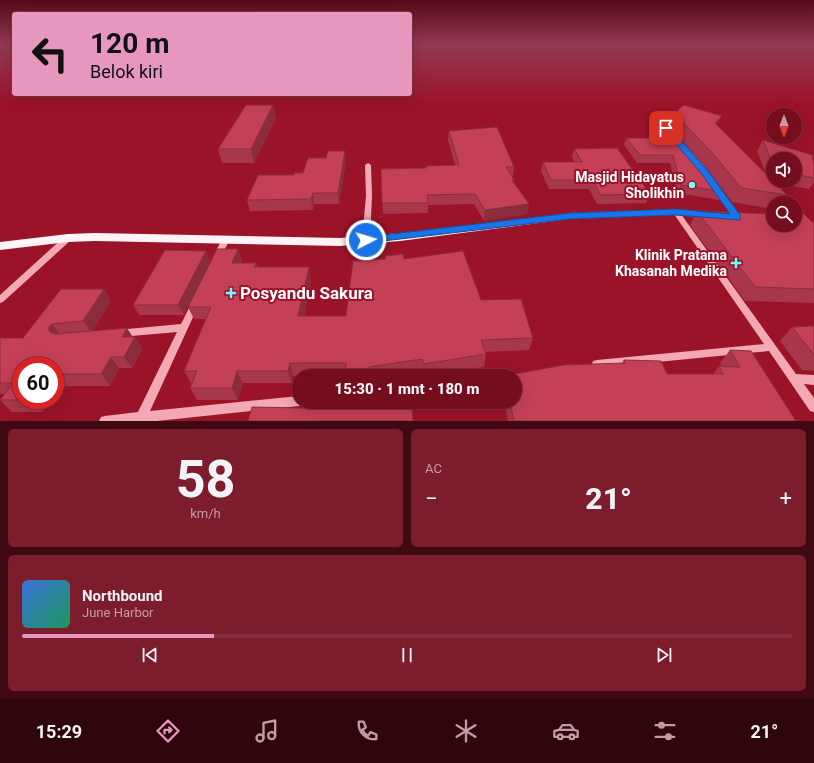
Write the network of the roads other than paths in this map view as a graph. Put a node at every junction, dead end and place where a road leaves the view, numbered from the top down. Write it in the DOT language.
graph roads {
  1 [pos="669,113"];
  2 [pos="676,140"];
  3 [pos="368,165"];
  4 [pos="710,179"];
  5 [pos="676,212"];
  6 [pos="741,218"];
  7 [pos="68,238"];
  8 [pos="226,239"];
  9 [pos="366,240"];
  10 [pos="0,246"];
  11 [pos="213,266"];
  12 [pos="200,293"];
  13 [pos="0,300"];
  14 [pos="184,328"];
  15 [pos="107,335"];
  16 [pos="772,347"];
  17 [pos="586,366"];
  18 [pos="794,378"];
  19 [pos="814,380"];
  20 [pos="292,402"];
  21 [pos="814,407"];
  22 [pos="142,416"];
  23 [pos="105,421"];
  1 -- 2 [label="street"];
  3 -- 9 [label="street"];
  4 -- 6 [label="street"];
  5 -- 6 [label="main road"];
  5 -- 9 [label="main road"];
  5 -- 16 [label="street"];
  7 -- 8 [label="main road"];
  7 -- 10 [label="main road"];
  7 -- 13 [label="street"];
  8 -- 9 [label="main road"];
  8 -- 11 [label="street"];
  12 -- 14 [label="street"];
  14 -- 15 [label="street"];
  14 -- 22 [label="street"];
  16 -- 17 [label="street"];
  16 -- 18 [label="street"];
  18 -- 19 [label="street"];
  18 -- 21 [label="street"];
  20 -- 22 [label="street"];
  22 -- 23 [label="street"];
}
